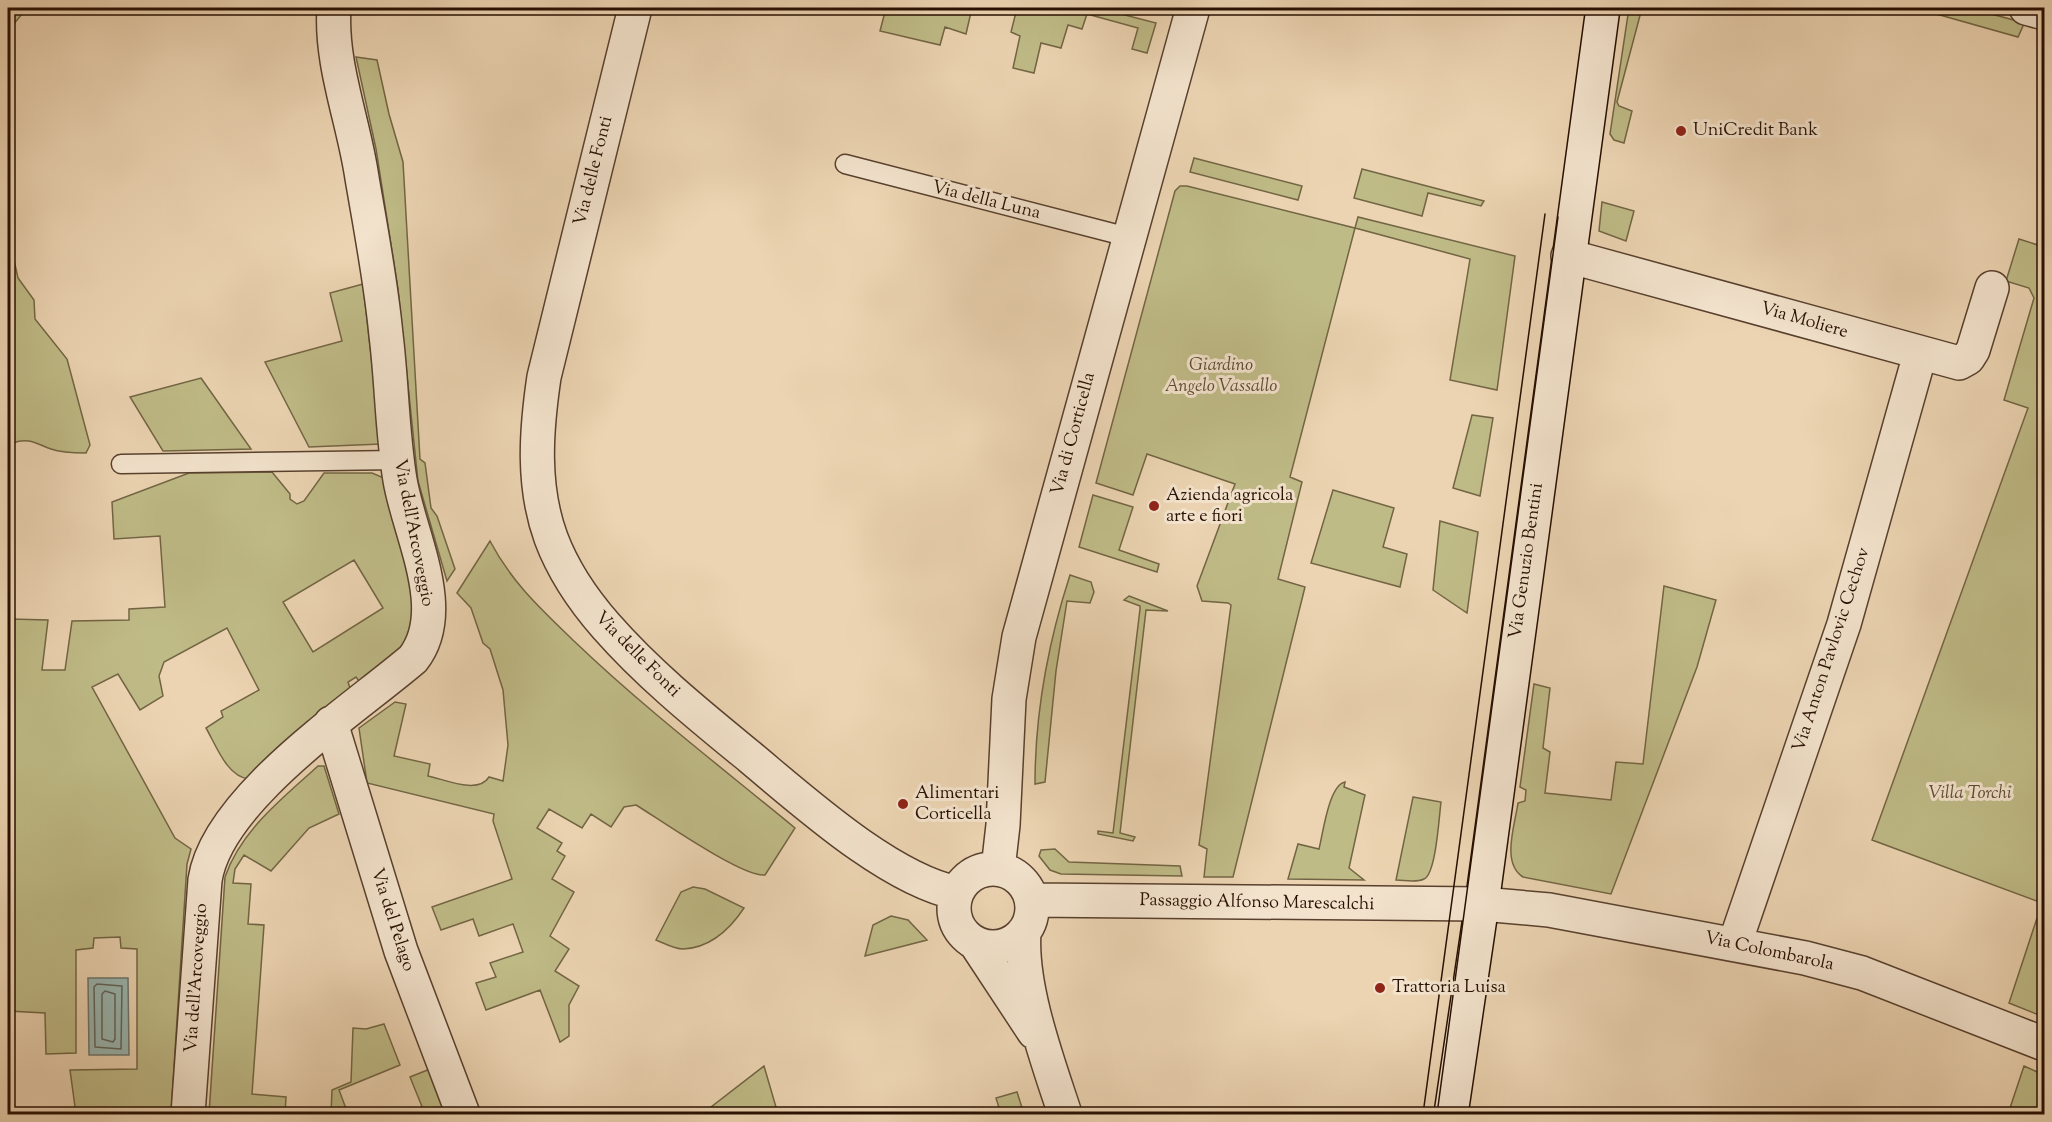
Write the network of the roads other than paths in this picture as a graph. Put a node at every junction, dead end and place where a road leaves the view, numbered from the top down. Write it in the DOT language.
graph roads {
  1 [pos="334,8"];
  2 [pos="635,8"];
  3 [pos="1193,8"];
  4 [pos="1603,8"];
  5 [pos="2026,8"];
  6 [pos="2044,13"];
  7 [pos="845,164"];
  8 [pos="1128,237"];
  9 [pos="1568,256"];
  10 [pos="1992,288"];
  11 [pos="1920,354"];
  12 [pos="397,460"];
  13 [pos="121,464"];
  14 [pos="331,723"];
  15 [pos="998,869"];
  16 [pos="957,893"];
  17 [pos="1032,900"];
  18 [pos="1482,904"];
  19 [pos="1024,932"];
  20 [pos="1735,943"];
  21 [pos="976,944"];
  22 [pos="2044,1044"];
  23 [pos="1046,1055"];
  24 [pos="188,1114"];
  25 [pos="463,1114"];
  26 [pos="1065,1114"];
  27 [pos="1451,1114"];
  1 -- 12 [label="street, Via dell'Arcoveggio"];
  2 -- 16 [label="street, Via delle Fonti"];
  3 -- 8 [label="street, Via di Corticella"];
  4 -- 9 [label="street, Via Genuzio Bentini"];
  5 -- 6 [label="street"];
  7 -- 8 [label="lane, Via della Luna"];
  8 -- 15 [label="street, Via di Corticella"];
  9 -- 11 [label="street, Via Moliere"];
  9 -- 18 [label="street, Via Genuzio Bentini"];
  10 -- 11 [label="street, Via Moliere"];
  11 -- 20 [label="street, Via Anton Pavlovic Cechov"];
  12 -- 13 [label="lane"];
  12 -- 14 [label="street, Via dell'Arcoveggio"];
  14 -- 24 [label="street, Via dell'Arcoveggio"];
  14 -- 25 [label="street, Via del Pelago"];
  15 -- 16 [label="street"];
  15 -- 17 [label="street"];
  16 -- 21 [label="street"];
  17 -- 18 [label="street, Passaggio Alfonso Marescalchi"];
  17 -- 19 [label="street"];
  18 -- 20 [label="street, Via Colombarola"];
  18 -- 27 [label="street, Via Genuzio Bentini"];
  19 -- 21 [label="street"];
  19 -- 23 [label="street"];
  20 -- 22 [label="street, Via Colombarola"];
  21 -- 23 [label="street"];
  23 -- 26 [label="street"];
}
